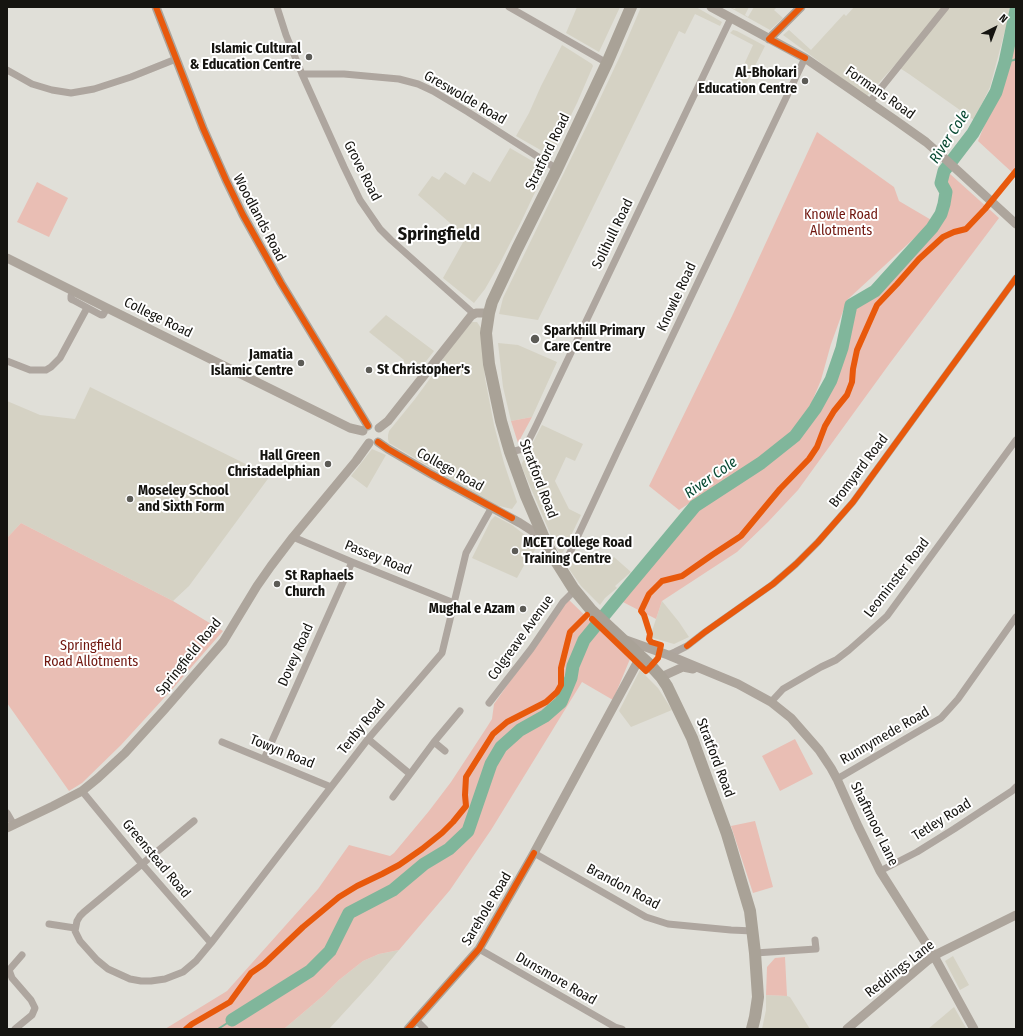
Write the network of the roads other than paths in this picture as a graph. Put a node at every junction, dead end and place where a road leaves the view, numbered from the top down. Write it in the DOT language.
graph roads {
  1 [pos="156,7"];
  2 [pos="277,7"];
  3 [pos="509,7"];
  4 [pos="631,7"];
  5 [pos="712,7"];
  6 [pos="801,7"];
  7 [pos="946,7"];
  8 [pos="731,18"];
  9 [pos="769,39"];
  10 [pos="805,58"];
  11 [pos="176,59"];
  12 [pos="607,63"];
  13 [pos="7,70"];
  14 [pos="302,74"];
  15 [pos="868,103"];
  16 [pos="557,169"];
  17 [pos="1016,224"];
  18 [pos="7,258"];
  19 [pos="1016,278"];
  20 [pos="73,291"];
  21 [pos="87,308"];
  22 [pos="107,308"];
  23 [pos="489,313"];
  24 [pos="474,314"];
  25 [pos="7,361"];
  26 [pos="379,428"];
  27 [pos="366,429"];
  28 [pos="1016,440"];
  29 [pos="373,442"];
  30 [pos="510,452"];
  31 [pos="492,507"];
  32 [pos="293,537"];
  33 [pos="547,545"];
  34 [pos="352,562"];
  35 [pos="560,568"];
  36 [pos="575,590"];
  37 [pos="454,603"];
  38 [pos="1016,617"];
  39 [pos="622,639"];
  40 [pos="687,646"];
  41 [pos="638,653"];
  42 [pos="668,655"];
  43 [pos="690,664"];
  44 [pos="708,671"];
  45 [pos="660,676"];
  46 [pos="771,702"];
  47 [pos="489,703"];
  48 [pos="460,711"];
  49 [pos="368,739"];
  50 [pos="222,742"];
  51 [pos="434,742"];
  52 [pos="445,750"];
  53 [pos="264,759"];
  54 [pos="410,774"];
  55 [pos="837,778"];
  56 [pos="331,787"];
  57 [pos="1016,787"];
  58 [pos="82,791"];
  59 [pos="393,797"];
  60 [pos="7,813"];
  61 [pos="194,820"];
  62 [pos="10,827"];
  63 [pos="534,853"];
  64 [pos="142,864"];
  65 [pos="880,871"];
  66 [pos="1016,914"];
  67 [pos="49,924"];
  68 [pos="75,928"];
  69 [pos="753,931"];
  70 [pos="815,940"];
  71 [pos="211,943"];
  72 [pos="479,949"];
  73 [pos="755,953"];
  74 [pos="22,955"];
  75 [pos="934,956"];
  76 [pos="416,1020"];
  77 [pos="15,1029"];
  78 [pos="408,1029"];
  79 [pos="425,1029"];
  80 [pos="622,1029"];
  81 [pos="752,1029"];
  82 [pos="847,1029"];
  83 [pos="974,1029"];
  1 -- 11 [label="street, Woodlands Road"];
  2 -- 14 [label="street, Grove Road"];
  3 -- 12 [label="street"];
  4 -- 12 [label="highway, Stratford Road"];
  5 -- 8 [label="street, Formans Road"];
  6 -- 9 [label="street"];
  7 -- 15 [label="street"];
  8 -- 9 [label="street, Formans Road"];
  8 -- 30 [label="street, Solihull Road"];
  9 -- 10 [label="street, Formans Road"];
  10 -- 15 [label="street, Formans Road"];
  10 -- 35 [label="street, Knowle Road"];
  11 -- 13 [label="street"];
  11 -- 27 [label="street, Woodlands Road"];
  12 -- 16 [label="highway, Stratford Road"];
  14 -- 16 [label="street, Greswolde Road"];
  14 -- 24 [label="street, Grove Road"];
  15 -- 17 [label="street, Formans Road"];
  16 -- 23 [label="highway, Stratford Road"];
  18 -- 20 [label="street, College Road"];
  19 -- 40 [label="street, Bromyard Road"];
  20 -- 21 [label="street"];
  20 -- 22 [label="street, College Road"];
  21 -- 22 [label="street"];
  21 -- 25 [label="street"];
  22 -- 27 [label="street, College Road"];
  23 -- 24 [label="street"];
  23 -- 30 [label="highway, Stratford Road"];
  24 -- 26 [label="street"];
  26 -- 27 [label="street"];
  26 -- 29 [label="street"];
  27 -- 29 [label="street"];
  28 -- 46 [label="street, Leominster Road"];
  29 -- 31 [label="street, College Road"];
  29 -- 32 [label="street, Springfield Road"];
  30 -- 33 [label="highway, Stratford Road"];
  31 -- 33 [label="street, College Road"];
  31 -- 37 [label="street, Tenby Road"];
  32 -- 34 [label="street, Passey Road"];
  32 -- 58 [label="street, Springfield Road"];
  33 -- 35 [label="highway, Stratford Road"];
  34 -- 37 [label="street, Passey Road"];
  34 -- 53 [label="street, Dovey Road"];
  35 -- 36 [label="highway, Stratford Road"];
  36 -- 39 [label="highway, Stratford Road"];
  36 -- 47 [label="street, Colgreave Avenue"];
  37 -- 49 [label="street, Tenby Road"];
  38 -- 55 [label="street, Runnymede Road"];
  39 -- 41 [label="highway, Stratford Road"];
  39 -- 42 [label="street, Shaftmoor Lane"];
  40 -- 42 [label="street, Bromyard Road"];
  40 -- 43 [label="street"];
  41 -- 45 [label="highway, Stratford Road"];
  41 -- 63 [label="street, Sarehole Road"];
  42 -- 43 [label="street, Shaftmoor Lane"];
  43 -- 44 [label="street, Shaftmoor Lane"];
  44 -- 45 [label="street, Shaftmoor Lane"];
  44 -- 46 [label="street, Shaftmoor Lane"];
  45 -- 69 [label="highway, Stratford Road"];
  46 -- 55 [label="street, Shaftmoor Lane"];
  48 -- 51 [label="street"];
  49 -- 54 [label="street"];
  49 -- 56 [label="street, Tenby Road"];
  50 -- 53 [label="street, Towyn Road"];
  51 -- 52 [label="street"];
  51 -- 54 [label="street"];
  53 -- 56 [label="street, Towyn Road"];
  54 -- 59 [label="street"];
  55 -- 65 [label="street, Shaftmoor Lane"];
  56 -- 71 [label="street, Tenby Road"];
  57 -- 65 [label="street, Tetley Road"];
  58 -- 62 [label="street, Springfield Road"];
  58 -- 64 [label="street, Greenstead Road"];
  60 -- 62 [label="street"];
  61 -- 64 [label="street"];
  63 -- 69 [label="street, Brandon Road"];
  63 -- 72 [label="street, Sarehole Road"];
  64 -- 68 [label="street"];
  64 -- 71 [label="street, Greenstead Road"];
  65 -- 75 [label="street, Shaftmoor Lane"];
  66 -- 75 [label="street, Reddings Lane"];
  67 -- 68 [label="street"];
  68 -- 71 [label="street, Tenby Road"];
  69 -- 73 [label="highway, Stratford Road"];
  70 -- 73 [label="street"];
  72 -- 76 [label="street, Sarehole Road"];
  72 -- 80 [label="street, Dunsmore Road"];
  73 -- 81 [label="highway, Stratford Road"];
  74 -- 77 [label="street"];
  75 -- 82 [label="street, Reddings Lane"];
  75 -- 83 [label="street, Shaftmoor Lane"];
  76 -- 78 [label="street, Sarehole Road"];
  76 -- 79 [label="street"];
}
